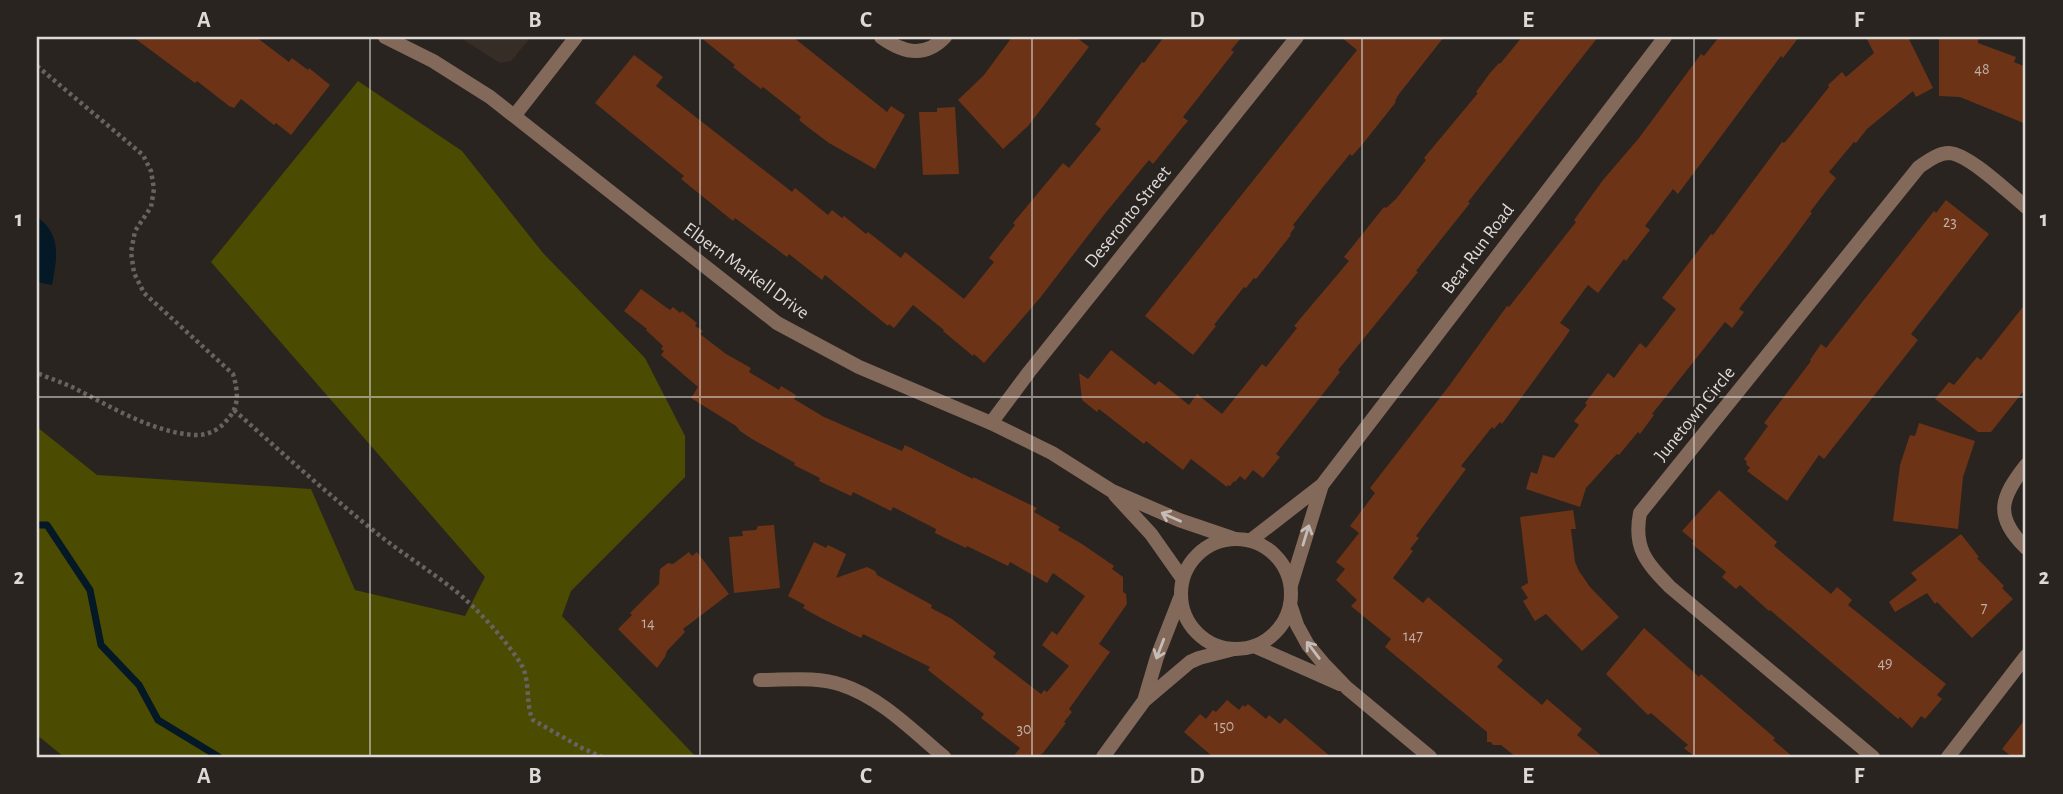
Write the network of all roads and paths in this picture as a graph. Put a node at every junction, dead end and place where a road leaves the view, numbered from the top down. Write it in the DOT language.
graph roads {
  1 [pos="385,37"];
  2 [pos="576,37"];
  3 [pos="881,37"];
  4 [pos="945,37"];
  5 [pos="1297,37"];
  6 [pos="1665,37"];
  7 [pos="37,66"];
  8 [pos="515,115"];
  9 [pos="2026,207"];
  10 [pos="37,373"];
  11 [pos="234,410"];
  12 [pos="991,423"];
  13 [pos="2026,465"];
  14 [pos="1321,485"];
  15 [pos="1112,491"];
  16 [pos="1232,538"];
  17 [pos="1251,540"];
  18 [pos="2026,548"];
  19 [pos="1182,579"];
  20 [pos="1291,585"];
  21 [pos="1180,598"];
  22 [pos="1290,604"];
  23 [pos="1254,646"];
  24 [pos="1234,649"];
  25 [pos="2026,656"];
  26 [pos="760,680"];
  27 [pos="1348,688"];
  28 [pos="1144,701"];
  29 [pos="602,757"];
  30 [pos="944,757"];
  31 [pos="1104,757"];
  32 [pos="1430,757"];
  33 [pos="1873,757"];
  34 [pos="1948,757"];
  1 -- 8 [label="street, Elbern Markell Drive"];
  2 -- 8 [label="street"];
  3 -- 4 [label="street"];
  5 -- 12 [label="street, Deseronto Street"];
  6 -- 14 [label="street, Bear Run Road"];
  7 -- 11 [label="path"];
  8 -- 12 [label="street, Elbern Markell Drive"];
  9 -- 33 [label="street, Junetown Circle"];
  10 -- 11 [label="path"];
  11 -- 29 [label="path"];
  12 -- 15 [label="street, Elbern Markell Drive"];
  13 -- 18 [label="street"];
  14 -- 17 [label="street, Bear Run Road"];
  20 -- 14 [label="street, Bear Run Road, one-way"];
  16 -- 15 [label="street, Elbern Markell Drive, one-way"];
  15 -- 19 [label="street, Elbern Markell Drive"];
  16 -- 17 [label="street"];
  16 -- 19 [label="street"];
  17 -- 20 [label="street"];
  19 -- 21 [label="street"];
  20 -- 22 [label="street"];
  21 -- 24 [label="street"];
  21 -- 28 [label="street, one-way"];
  22 -- 23 [label="street"];
  27 -- 22 [label="street, one-way"];
  23 -- 24 [label="street"];
  23 -- 27 [label="street"];
  24 -- 28 [label="street"];
  25 -- 34 [label="street"];
  26 -- 30 [label="street"];
  27 -- 32 [label="street"];
  28 -- 31 [label="street"];
}
